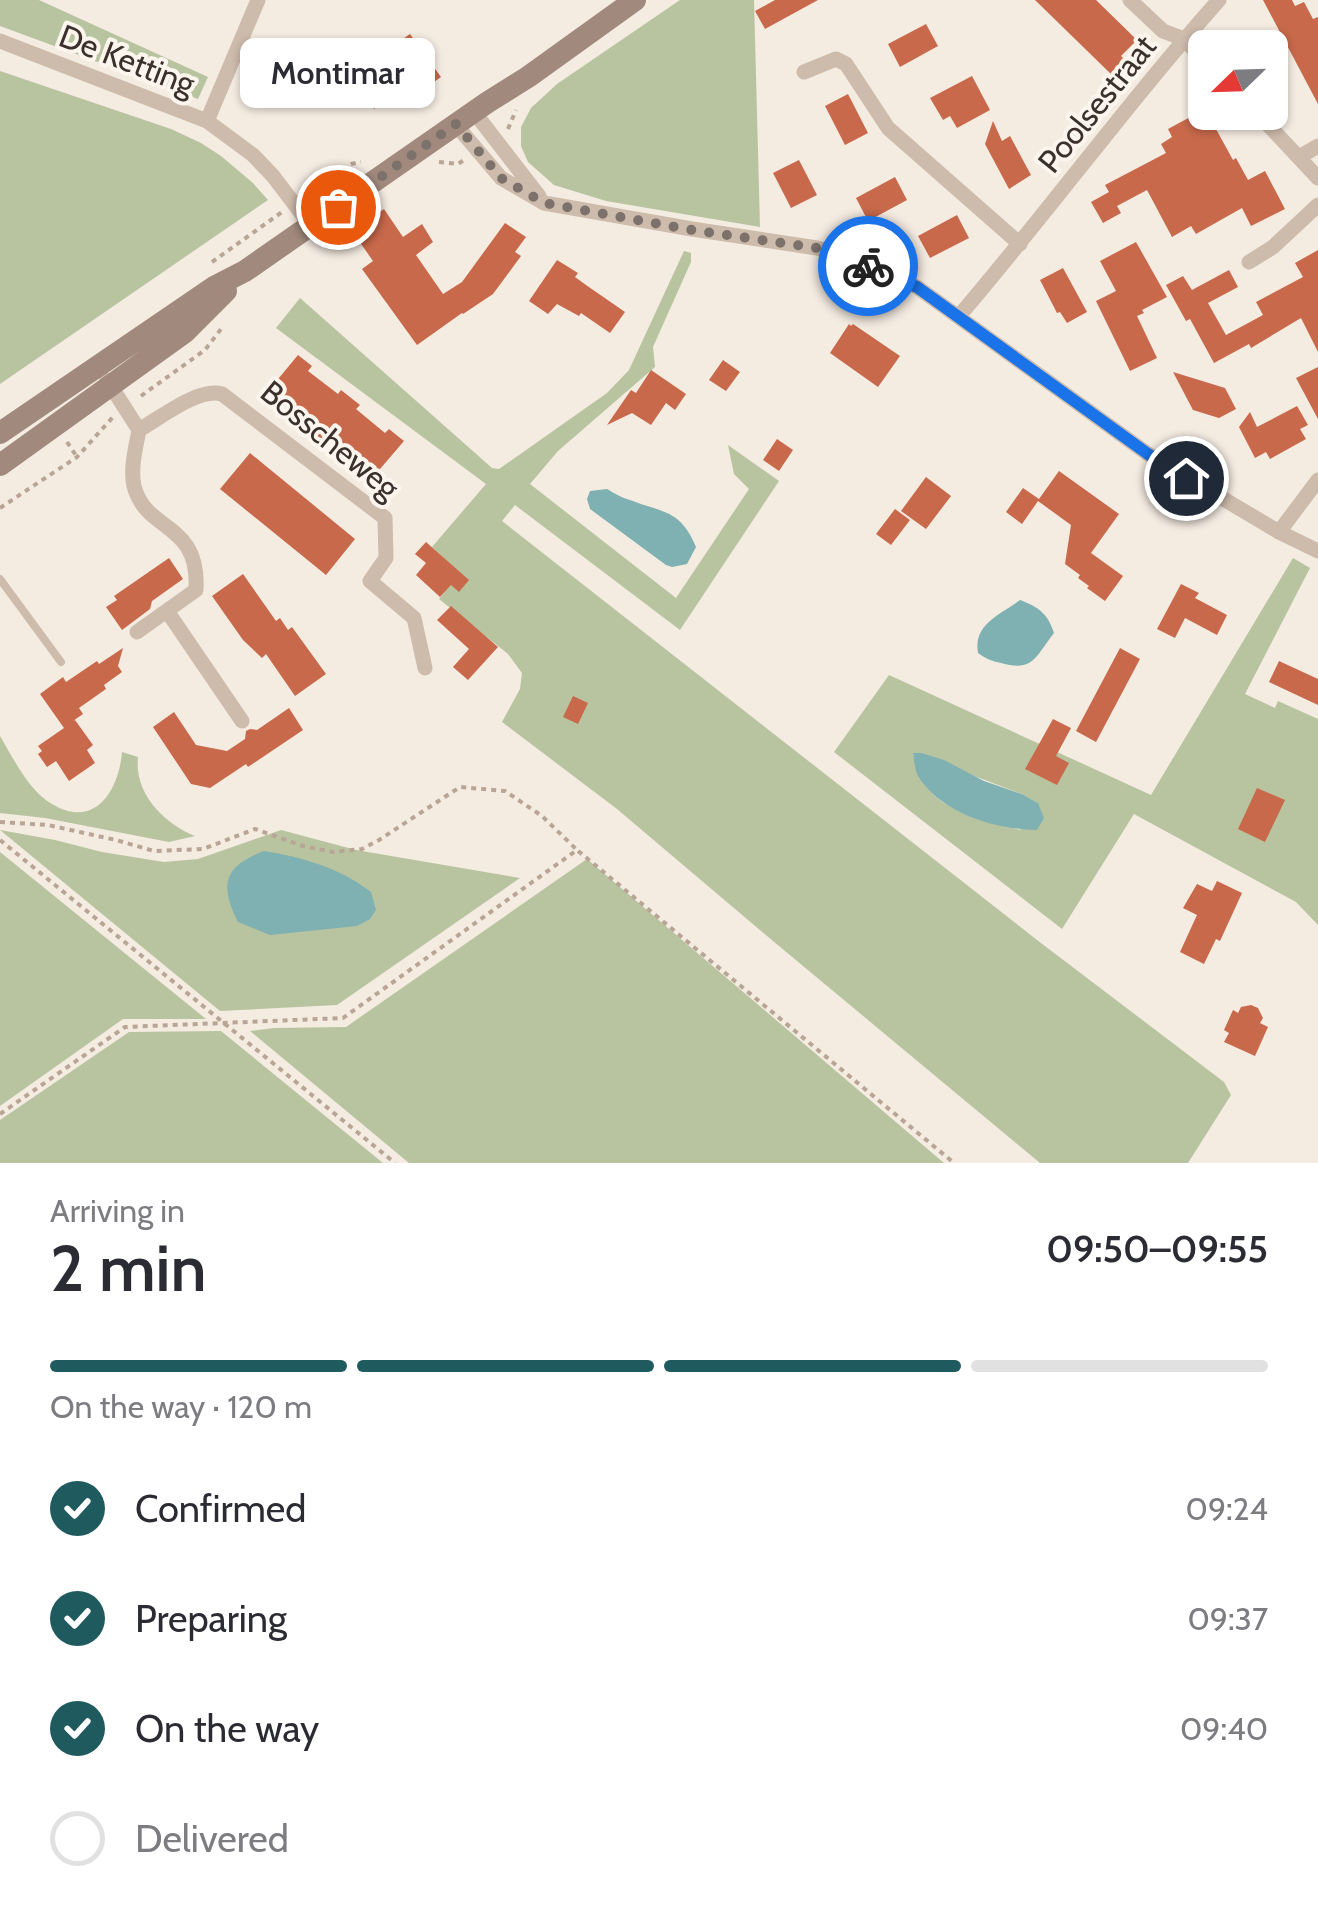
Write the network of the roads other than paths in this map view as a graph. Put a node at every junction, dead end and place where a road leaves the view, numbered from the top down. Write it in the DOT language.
graph roads {
  1 [pos="258,0"];
  2 [pos="635,0"];
  3 [pos="1130,0"];
  4 [pos="1219,0"];
  5 [pos="1184,40"];
  6 [pos="0,41"];
  7 [pos="1188,44"];
  8 [pos="804,72"];
  9 [pos="465,118"];
  10 [pos="207,121"];
  11 [pos="1273,130"];
  12 [pos="1318,146"];
  13 [pos="1299,157"];
  14 [pos="1318,178"];
  15 [pos="1318,205"];
  16 [pos="311,226"];
  17 [pos="1020,244"];
  18 [pos="1249,262"];
  19 [pos="959,316"];
  20 [pos="104,377"];
  21 [pos="138,430"];
  22 [pos="0,433"];
  23 [pos="0,464"];
  24 [pos="1318,480"];
  25 [pos="1279,532"];
  26 [pos="1318,551"];
  27 [pos="0,579"];
  28 [pos="167,611"];
  29 [pos="137,632"];
  30 [pos="62,662"];
  31 [pos="425,668"];
  32 [pos="242,721"];
  1 -- 10 [label="street"];
  2 -- 9 [label="main road"];
  3 -- 5 [label="street"];
  4 -- 5 [label="street, Poolsestraat"];
  5 -- 7 [label="street"];
  5 -- 17 [label="street, Poolsestraat"];
  6 -- 10 [label="street, De Ketting"];
  8 -- 17 [label="street"];
  9 -- 16 [label="main road"];
  9 -- 19 [label="street"];
  10 -- 16 [label="street, De Ketting"];
  11 -- 13 [label="street"];
  12 -- 13 [label="street"];
  13 -- 14 [label="street"];
  15 -- 18 [label="street"];
  16 -- 20 [label="main road"];
  17 -- 19 [label="street, Poolsestraat"];
  19 -- 25 [label="street"];
  20 -- 21 [label="street"];
  20 -- 22 [label="main road"];
  20 -- 23 [label="main road"];
  21 -- 28 [label="street"];
  21 -- 31 [label="street, Bosscheweg"];
  24 -- 25 [label="street"];
  25 -- 26 [label="street"];
  27 -- 30 [label="lane"];
  28 -- 29 [label="street"];
  28 -- 32 [label="street"];
}
